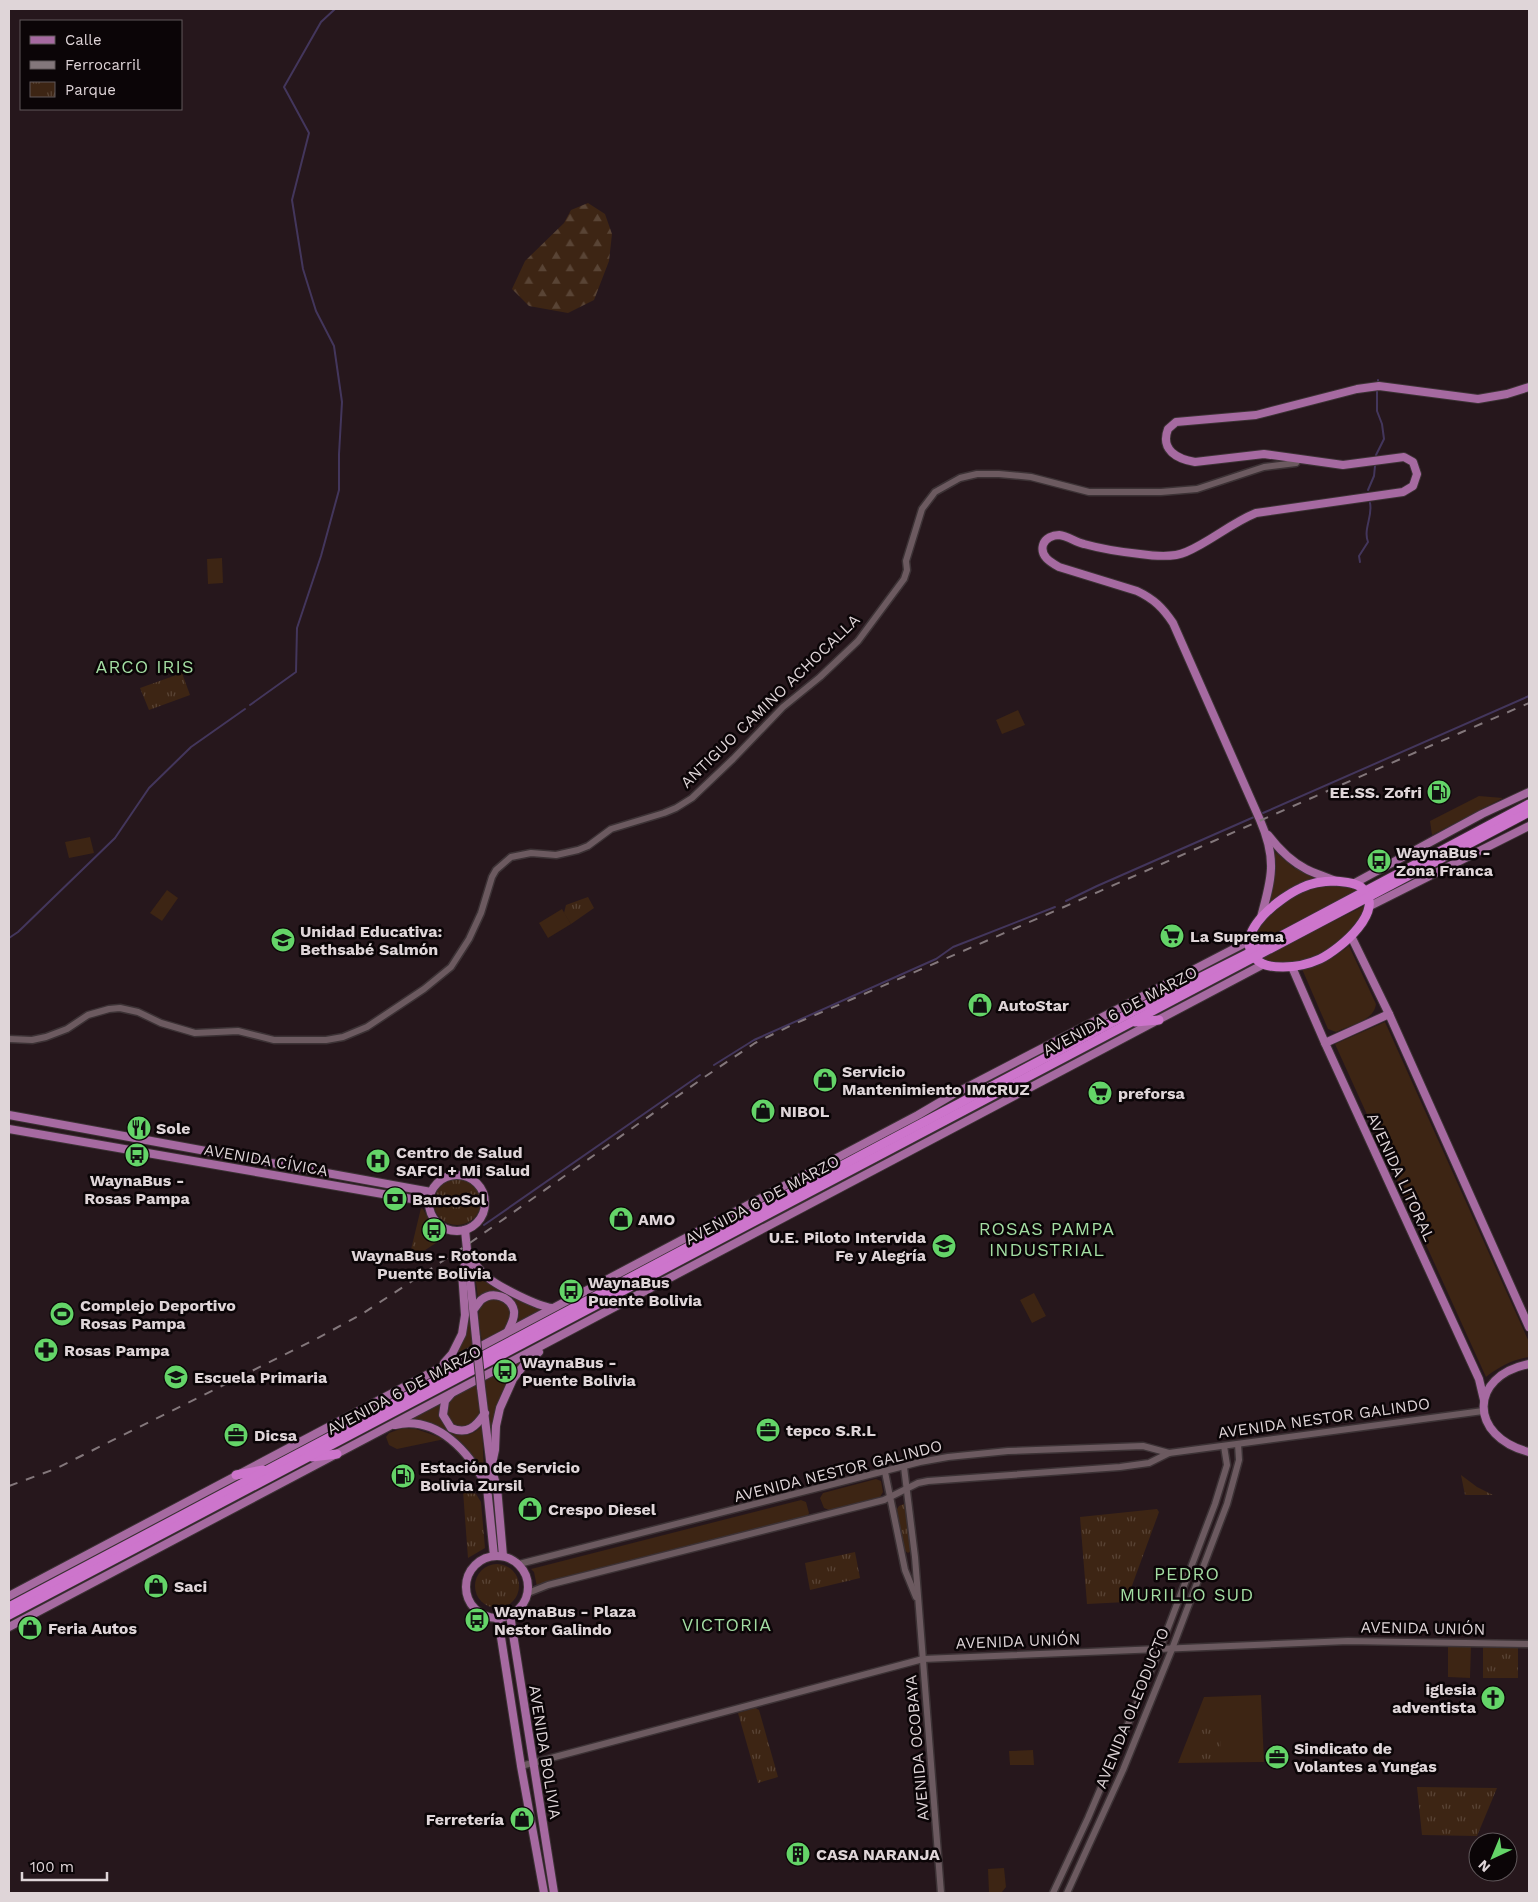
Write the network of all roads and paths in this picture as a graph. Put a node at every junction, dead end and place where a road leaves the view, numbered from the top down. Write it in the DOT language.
graph roads {
  1 [pos="1529,386"];
  2 [pos="1298,460"];
  3 [pos="1529,792"];
  4 [pos="1529,804"];
  5 [pos="1529,812"];
  6 [pos="1529,826"];
  7 [pos="1264,829"];
  8 [pos="1335,881"];
  9 [pos="1353,884"];
  10 [pos="1367,898"];
  11 [pos="1261,917"];
  12 [pos="1351,936"];
  13 [pos="1249,940"];
  14 [pos="1252,955"];
  15 [pos="1262,965"];
  16 [pos="1292,967"];
  17 [pos="1388,1014"];
  18 [pos="1159,1020"];
  19 [pos="1130,1023"];
  20 [pos="9,1039"];
  21 [pos="1325,1043"];
  22 [pos="9,1115"];
  23 [pos="9,1129"];
  24 [pos="431,1192"];
  25 [pos="429,1202"];
  26 [pos="753,1213"];
  27 [pos="717,1221"];
  28 [pos="464,1230"];
  29 [pos="468,1257"];
  30 [pos="552,1308"];
  31 [pos="474,1309"];
  32 [pos="1529,1328"];
  33 [pos="508,1331"];
  34 [pos="552,1341"];
  35 [pos="1529,1364"];
  36 [pos="438,1369"];
  37 [pos="451,1394"];
  38 [pos="1484,1400"];
  39 [pos="1483,1410"];
  40 [pos="484,1413"];
  41 [pos="386,1428"];
  42 [pos="1238,1444"];
  43 [pos="1224,1446"];
  44 [pos="1169,1453"];
  45 [pos="1529,1453"];
  46 [pos="337,1454"];
  47 [pos="307,1458"];
  48 [pos="904,1467"];
  49 [pos="273,1468"];
  50 [pos="491,1468"];
  51 [pos="885,1472"];
  52 [pos="236,1475"];
  53 [pos="487,1487"];
  54 [pos="907,1488"];
  55 [pos="891,1497"];
  56 [pos="494,1556"];
  57 [pos="503,1556"];
  58 [pos="519,1564"];
  59 [pos="528,1593"];
  60 [pos="9,1596"];
  61 [pos="917,1601"];
  62 [pos="9,1607"];
  63 [pos="510,1615"];
  64 [pos="9,1616"];
  65 [pos="498,1618"];
  66 [pos="9,1627"];
  67 [pos="1529,1644"];
  68 [pos="1160,1649"];
  69 [pos="1172,1649"];
  70 [pos="923,1659"];
  71 [pos="533,1762"];
  72 [pos="521,1766"];
  73 [pos="544,1893"];
  74 [pos="554,1893"];
  75 [pos="941,1893"];
  76 [pos="1053,1893"];
  77 [pos="1067,1893"];
  1 -- 2 [label="main road"];
  2 -- 7 [label="main road"];
  2 -- 20 [label="street, ANTIGUO CAMINO ACHOCALLA"];
  3 -- 9 [label="main road"];
  4 -- 10 [label="highway, AVENIDA 6 DE MARZO"];
  5 -- 10 [label="highway, AVENIDA 6 DE MARZO"];
  6 -- 10 [label="main road, AVENIDA 6 DE MARZO"];
  7 -- 8 [label="main road"];
  7 -- 11 [label="main road"];
  8 -- 9 [label="highway"];
  8 -- 11 [label="highway"];
  9 -- 10 [label="highway"];
  10 -- 12 [label="highway"];
  10 -- 14 [label="highway, AVENIDA 6 DE MARZO"];
  11 -- 13 [label="highway"];
  12 -- 16 [label="highway"];
  12 -- 17 [label="main road"];
  13 -- 14 [label="highway"];
  13 -- 27 [label="main road, AVENIDA 6 DE MARZO"];
  14 -- 15 [label="highway"];
  14 -- 19 [label="highway, AVENIDA 6 DE MARZO"];
  14 -- 26 [label="highway, AVENIDA 6 DE MARZO"];
  15 -- 16 [label="highway"];
  15 -- 18 [label="main road, AVENIDA 6 DE MARZO"];
  16 -- 21 [label="main road, AVENIDA LITORAL"];
  17 -- 21 [label="main road"];
  17 -- 32 [label="main road"];
  18 -- 19 [label="highway"];
  18 -- 34 [label="main road, AVENIDA 6 DE MARZO"];
  19 -- 47 [label="highway, AVENIDA 6 DE MARZO"];
  21 -- 38 [label="main road, AVENIDA LITORAL"];
  22 -- 24 [label="main road, AVENIDA CÍVICA"];
  23 -- 25 [label="main road, AVENIDA CÍVICA"];
  24 -- 25 [label="main road"];
  24 -- 28 [label="main road"];
  25 -- 28 [label="main road"];
  26 -- 27 [label="highway"];
  26 -- 49 [label="highway, AVENIDA 6 DE MARZO"];
  27 -- 30 [label="main road, AVENIDA 6 DE MARZO"];
  28 -- 29 [label="main road"];
  29 -- 30 [label="main road"];
  29 -- 31 [label="main road"];
  29 -- 36 [label="main road"];
  30 -- 33 [label="main road, AVENIDA 6 DE MARZO"];
  31 -- 33 [label="main road"];
  31 -- 40 [label="main road, bridge"];
  33 -- 36 [label="main road, AVENIDA 6 DE MARZO"];
  34 -- 37 [label="main road, AVENIDA 6 DE MARZO"];
  34 -- 50 [label="main road"];
  35 -- 38 [label="main road"];
  36 -- 52 [label="main road, AVENIDA 6 DE MARZO"];
  37 -- 40 [label="main road"];
  37 -- 41 [label="main road, AVENIDA 6 DE MARZO"];
  38 -- 39 [label="main road"];
  39 -- 42 [label="street, AVENIDA NESTOR GALINDO"];
  39 -- 45 [label="main road"];
  40 -- 50 [label="main road"];
  41 -- 46 [label="main road, AVENIDA 6 DE MARZO"];
  41 -- 53 [label="main road"];
  42 -- 43 [label="street, AVENIDA NESTOR GALINDO"];
  42 -- 69 [label="street, AVENIDA OLEODUCTO"];
  43 -- 44 [label="street, AVENIDA NESTOR GALINDO"];
  43 -- 68 [label="street, AVENIDA OLEODUCTO"];
  44 -- 48 [label="street, AVENIDA NESTOR GALINDO"];
  44 -- 54 [label="street, AVENIDA NESTOR GALINDO"];
  46 -- 47 [label="highway"];
  46 -- 66 [label="main road, AVENIDA 6 DE MARZO"];
  47 -- 64 [label="highway, AVENIDA 6 DE MARZO"];
  48 -- 51 [label="street, AVENIDA NESTOR GALINDO"];
  48 -- 54 [label="street, AVENIDA OCOBAYA"];
  49 -- 52 [label="highway"];
  49 -- 62 [label="highway, AVENIDA 6 DE MARZO"];
  50 -- 53 [label="main road"];
  50 -- 57 [label="main road"];
  51 -- 55 [label="street, AVENIDA OCOBAYA"];
  51 -- 58 [label="street, AVENIDA NESTOR GALINDO"];
  52 -- 60 [label="main road, AVENIDA 6 DE MARZO"];
  53 -- 56 [label="main road"];
  54 -- 55 [label="street, AVENIDA NESTOR GALINDO"];
  54 -- 61 [label="street, AVENIDA OCOBAYA"];
  55 -- 59 [label="street, AVENIDA NESTOR GALINDO"];
  55 -- 61 [label="street, AVENIDA OCOBAYA"];
  56 -- 57 [label="main road"];
  56 -- 65 [label="main road"];
  57 -- 58 [label="main road"];
  58 -- 59 [label="main road"];
  59 -- 63 [label="main road"];
  61 -- 70 [label="street, AVENIDA OCOBAYA"];
  63 -- 65 [label="main road"];
  63 -- 71 [label="main road, AVENIDA BOLIVIA"];
  65 -- 72 [label="main road, AVENIDA BOLIVIA"];
  67 -- 69 [label="street, AVENIDA UNIÓN"];
  68 -- 69 [label="street, AVENIDA UNIÓN"];
  68 -- 70 [label="street, AVENIDA UNIÓN"];
  68 -- 76 [label="street, AVENIDA OLEODUCTO"];
  69 -- 77 [label="street, AVENIDA OLEODUCTO"];
  70 -- 71 [label="street, AVENIDA UNIÓN"];
  70 -- 75 [label="street, AVENIDA OCOBAYA"];
  71 -- 72 [label="street, AVENIDA UNIÓN"];
  71 -- 74 [label="main road, AVENIDA BOLIVIA"];
  72 -- 73 [label="main road, AVENIDA BOLIVIA"];
}
